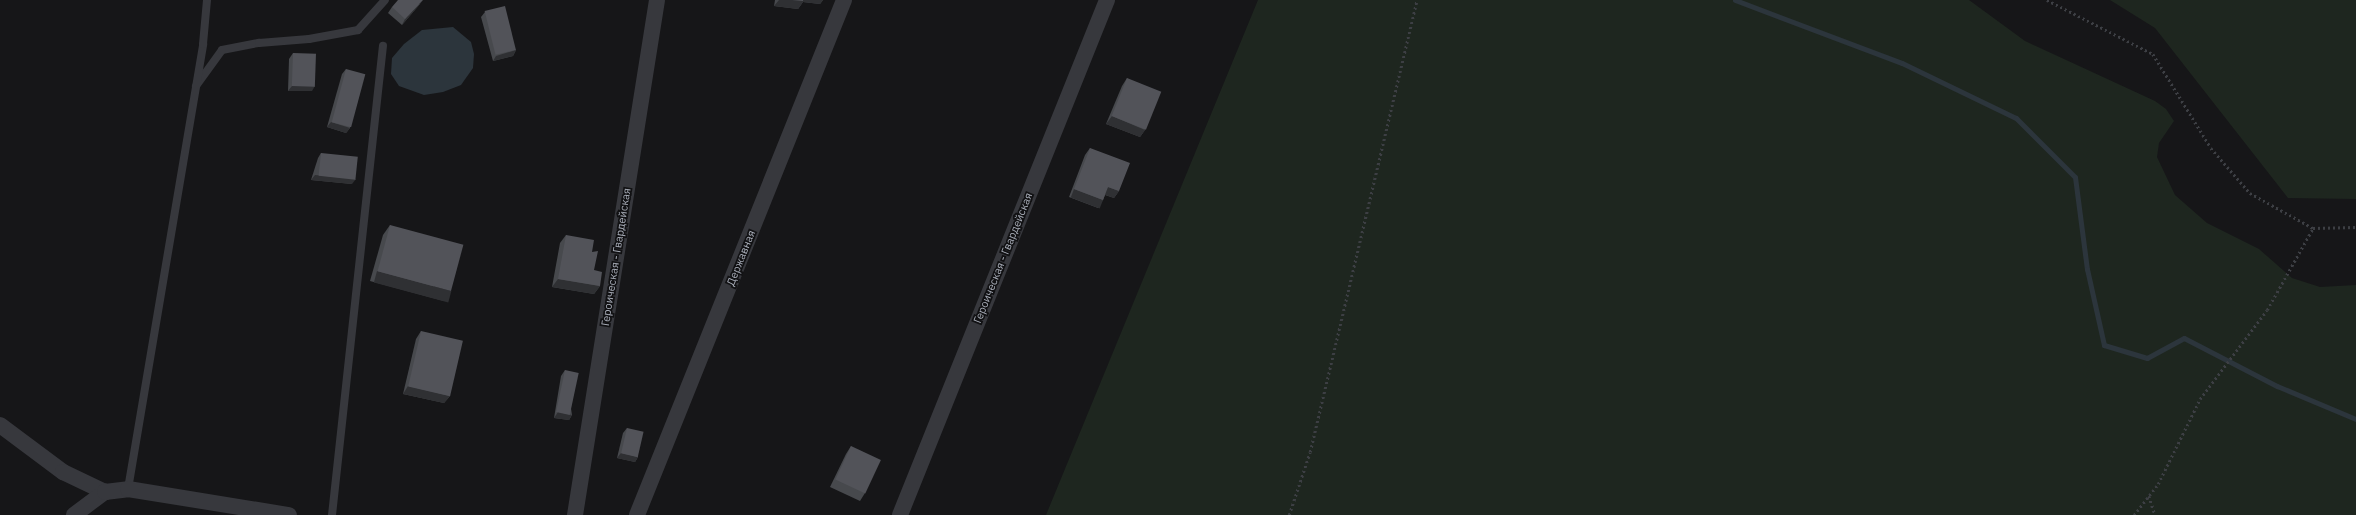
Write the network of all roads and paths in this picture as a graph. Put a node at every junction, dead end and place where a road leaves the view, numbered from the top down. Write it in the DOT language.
graph roads {
  1 [pos="207,0"];
  2 [pos="385,0"];
  3 [pos="657,0"];
  4 [pos="844,0"];
  5 [pos="1107,0"];
  6 [pos="1417,0"];
  7 [pos="2046,0"];
  8 [pos="384,46"];
  9 [pos="193,90"];
  10 [pos="2356,227"];
  11 [pos="2313,228"];
  12 [pos="0,425"];
  13 [pos="128,490"];
  14 [pos="105,492"];
  15 [pos="2149,496"];
  16 [pos="74,515"];
  17 [pos="289,515"];
  18 [pos="332,515"];
  19 [pos="575,515"];
  20 [pos="637,515"];
  21 [pos="900,515"];
  22 [pos="1289,515"];
  23 [pos="2134,515"];
  24 [pos="2155,515"];
  1 -- 9 [label="lane"];
  2 -- 9 [label="lane"];
  3 -- 19 [label="street, Героическая - Гвардейская"];
  4 -- 20 [label="street, Державная"];
  5 -- 21 [label="street, Героическая - Гвардейская"];
  6 -- 22 [label="path"];
  7 -- 11 [label="path"];
  8 -- 18 [label="lane"];
  9 -- 13 [label="lane"];
  10 -- 11 [label="path"];
  11 -- 15 [label="path"];
  12 -- 14 [label="street"];
  13 -- 14 [label="street"];
  13 -- 17 [label="street"];
  14 -- 16 [label="street"];
  15 -- 23 [label="path"];
  15 -- 24 [label="path"];
}
